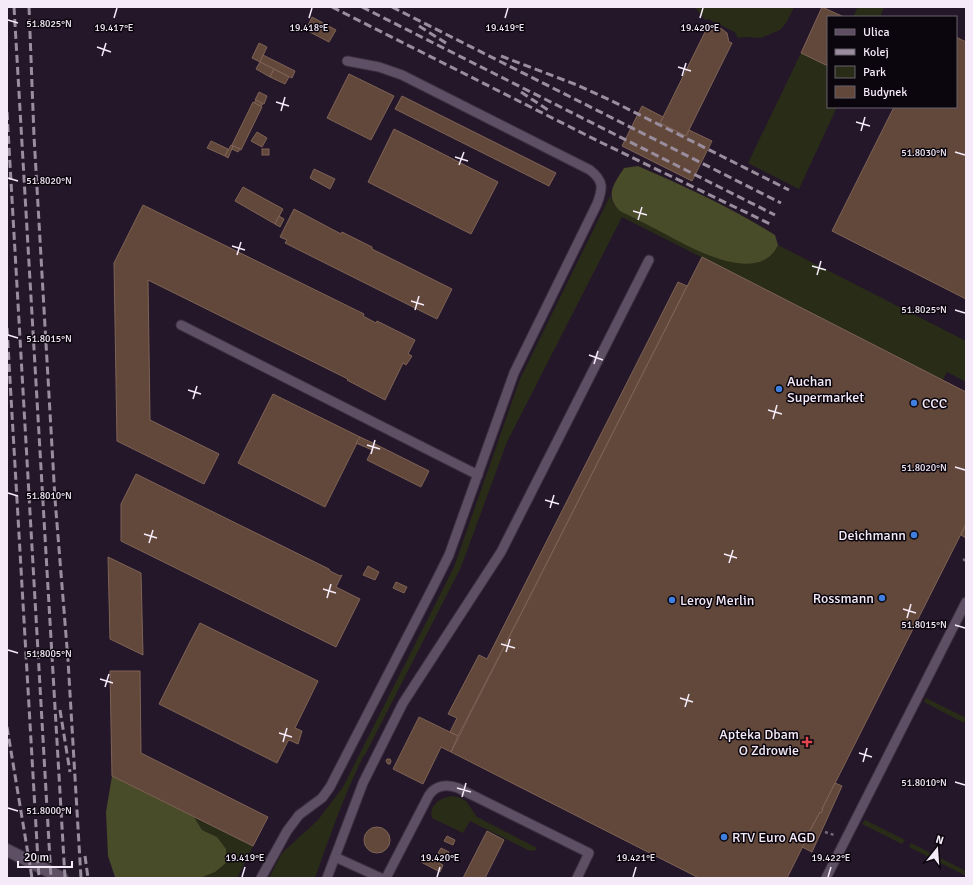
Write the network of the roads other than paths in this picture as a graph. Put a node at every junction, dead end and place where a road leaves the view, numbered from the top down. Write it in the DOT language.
graph roads {
  1 [pos="347,61"];
  2 [pos="650,260"];
  3 [pos="181,325"];
  4 [pos="478,475"];
  5 [pos="966,602"];
  6 [pos="7,850"];
  7 [pos="335,856"];
  8 [pos="62,878"];
  9 [pos="261,878"];
  10 [pos="327,878"];
  11 [pos="381,878"];
  12 [pos="386,878"];
  13 [pos="576,878"];
  14 [pos="826,878"];
  1 -- 4 [label="lane"];
  2 -- 7 [label="lane"];
  3 -- 4 [label="lane"];
  4 -- 9 [label="lane"];
  5 -- 14 [label="lane"];
  6 -- 8 [label="street"];
  7 -- 10 [label="lane"];
  7 -- 11 [label="lane"];
  12 -- 13 [label="lane"];
}
